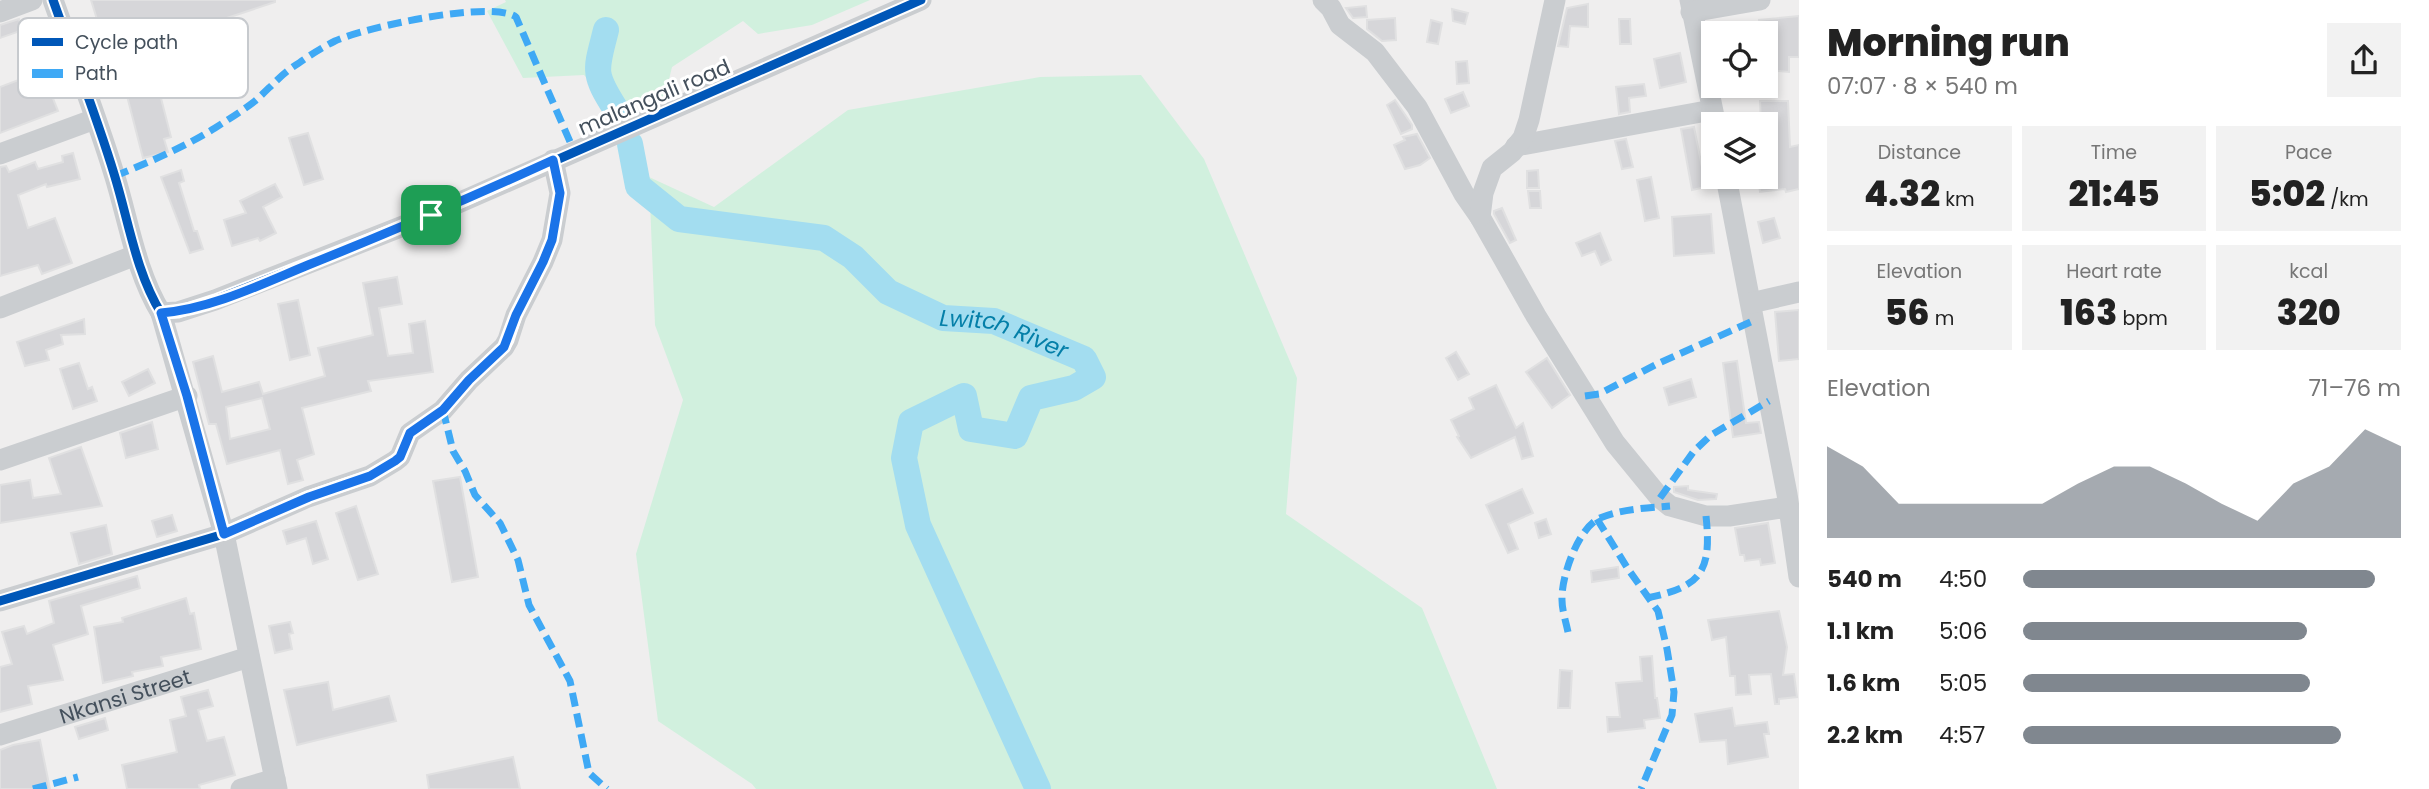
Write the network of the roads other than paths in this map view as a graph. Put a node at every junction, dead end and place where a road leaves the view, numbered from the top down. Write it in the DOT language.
graph roads {
  1 [pos="32,0"];
  2 [pos="53,0"];
  3 [pos="921,0"];
  4 [pos="1323,0"];
  5 [pos="1555,0"];
  6 [pos="1760,0"];
  7 [pos="1690,6"];
  8 [pos="0,12"];
  9 [pos="59,18"];
  10 [pos="87,98"];
  11 [pos="1713,112"];
  12 [pos="94,119"];
  13 [pos="1701,119"];
  14 [pos="1516,146"];
  15 [pos="0,154"];
  16 [pos="553,160"];
  17 [pos="1728,189"];
  18 [pos="1480,217"];
  19 [pos="136,255"];
  20 [pos="1799,292"];
  21 [pos="1751,303"];
  22 [pos="0,307"];
  23 [pos="161,313"];
  24 [pos="187,396"];
  25 [pos="0,460"];
  26 [pos="1788,506"];
  27 [pos="224,534"];
  28 [pos="1799,577"];
  29 [pos="0,601"];
  30 [pos="249,657"];
  31 [pos="0,734"];
  32 [pos="276,784"];
  33 [pos="241,789"];
  1 -- 8 [label="street"];
  2 -- 9 [label="street"];
  3 -- 16 [label="street, malangali road"];
  4 -- 18 [label="street"];
  5 -- 14 [label="street"];
  6 -- 7 [label="street"];
  7 -- 11 [label="street"];
  10 -- 12 [label="street"];
  12 -- 15 [label="street"];
  12 -- 19 [label="street"];
  13 -- 14 [label="street"];
  14 -- 18 [label="street"];
  16 -- 23 [label="street, malangali road"];
  16 -- 27 [label="street"];
  17 -- 21 [label="street"];
  18 -- 26 [label="street"];
  19 -- 22 [label="street"];
  19 -- 23 [label="street"];
  20 -- 21 [label="street"];
  21 -- 26 [label="street"];
  23 -- 24 [label="street"];
  24 -- 25 [label="street"];
  24 -- 27 [label="street"];
  26 -- 28 [label="street"];
  27 -- 29 [label="street"];
  27 -- 30 [label="street"];
  30 -- 31 [label="street, Nkansi Street"];
  30 -- 32 [label="street"];
  32 -- 33 [label="street"];
}
